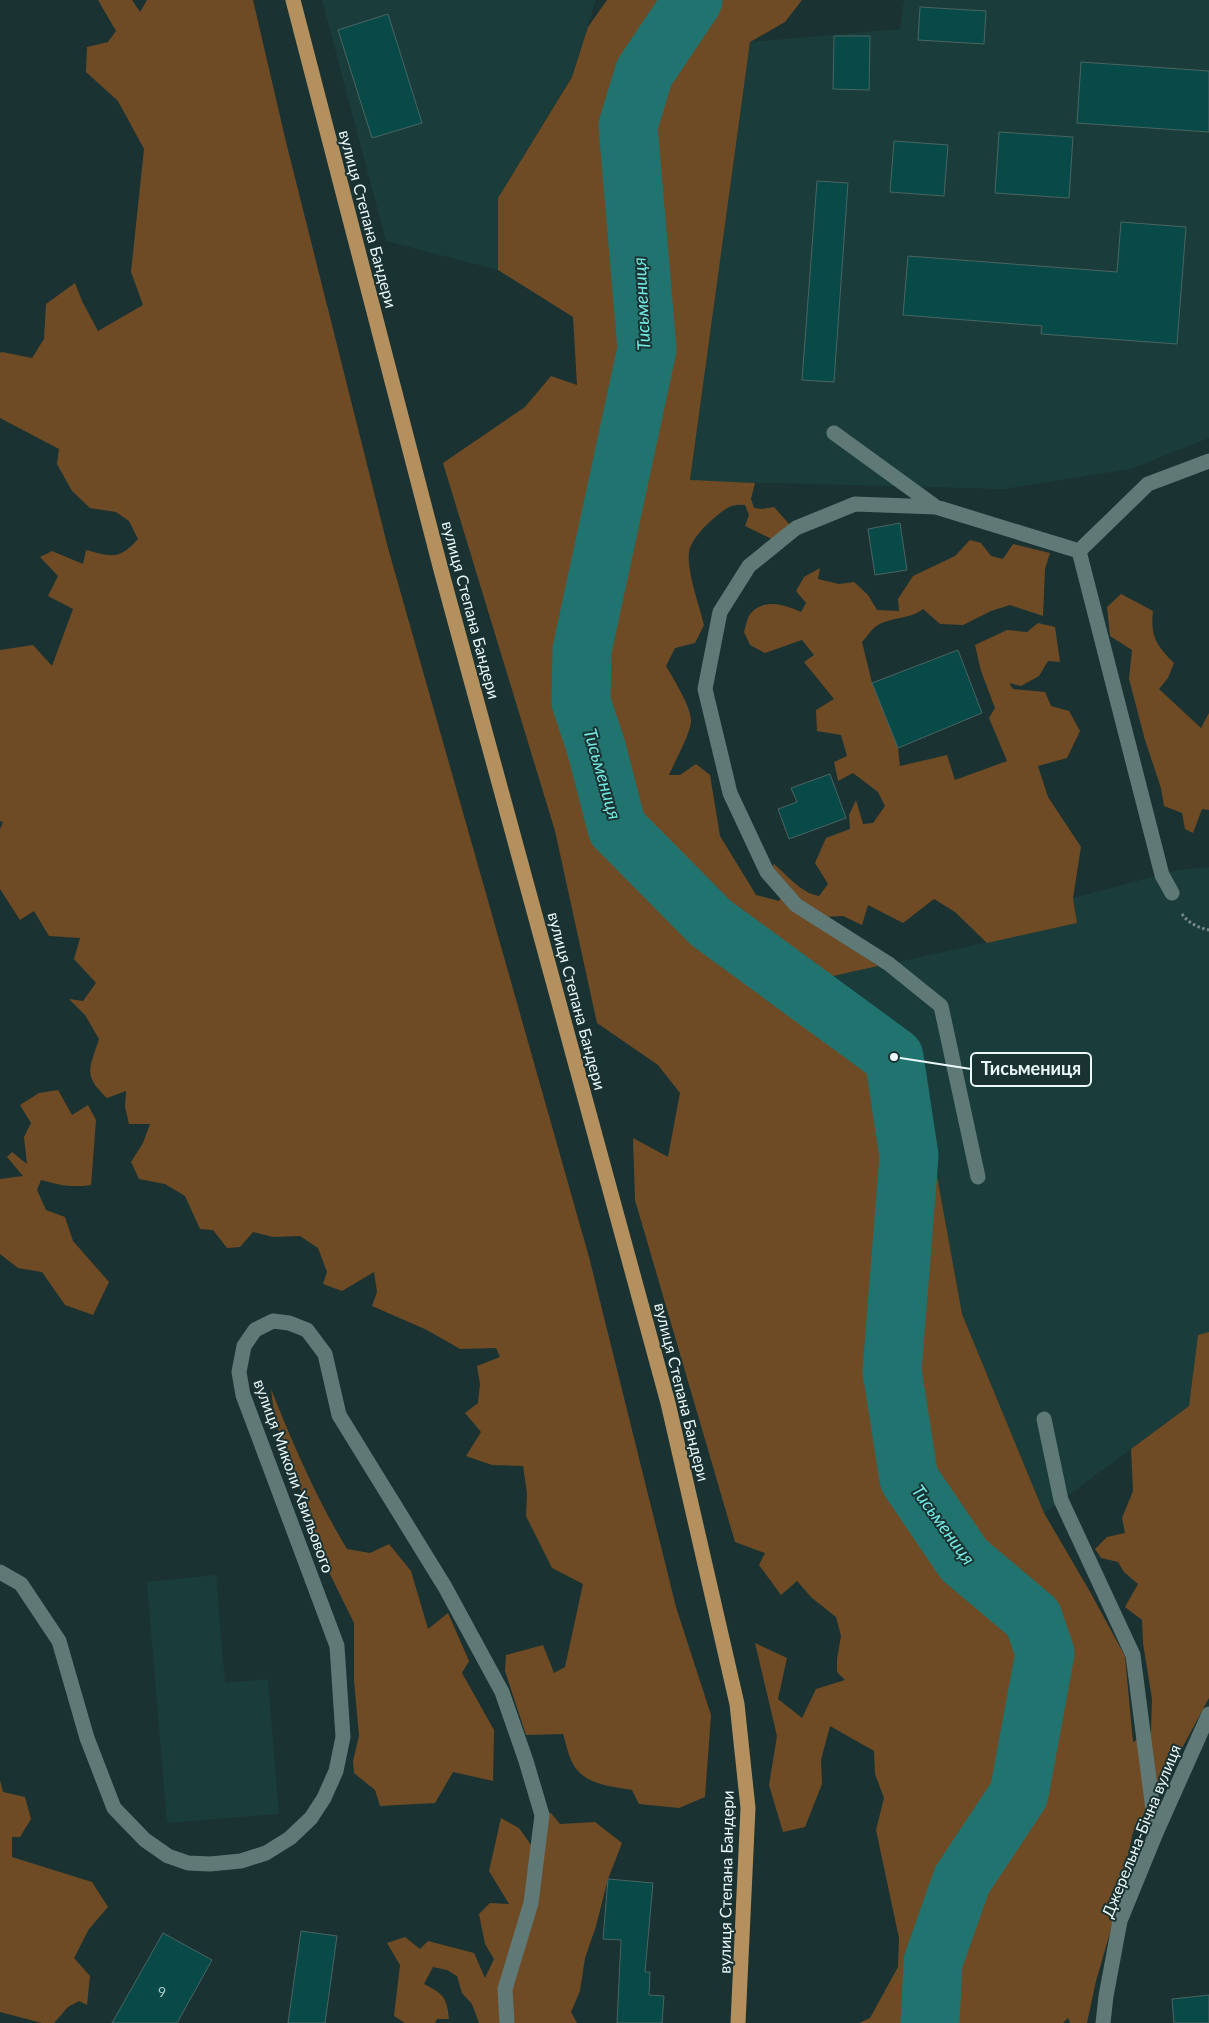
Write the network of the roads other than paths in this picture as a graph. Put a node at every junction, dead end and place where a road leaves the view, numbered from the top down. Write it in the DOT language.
graph roads {
  1 [pos="293,0"];
  2 [pos="834,433"];
  3 [pos="1209,461"];
  4 [pos="936,507"];
  5 [pos="1079,551"];
  6 [pos="1172,893"];
  7 [pos="978,1177"];
  8 [pos="1044,1419"];
  9 [pos="0,1572"];
  10 [pos="1209,1714"];
  11 [pos="1156,1833"];
  12 [pos="506,2023"];
  13 [pos="738,2023"];
  14 [pos="1103,2023"];
  1 -- 13 [label="main road, вулиця Степана Бандери"];
  2 -- 4 [label="street"];
  3 -- 5 [label="street"];
  4 -- 5 [label="street"];
  4 -- 7 [label="street"];
  5 -- 6 [label="street"];
  8 -- 11 [label="street"];
  9 -- 12 [label="street, вулиця Миколи Хвильового"];
  10 -- 11 [label="street, Джерельна-Бічна вулиця"];
  11 -- 14 [label="street, Джерельна-Бічна вулиця"];
}
